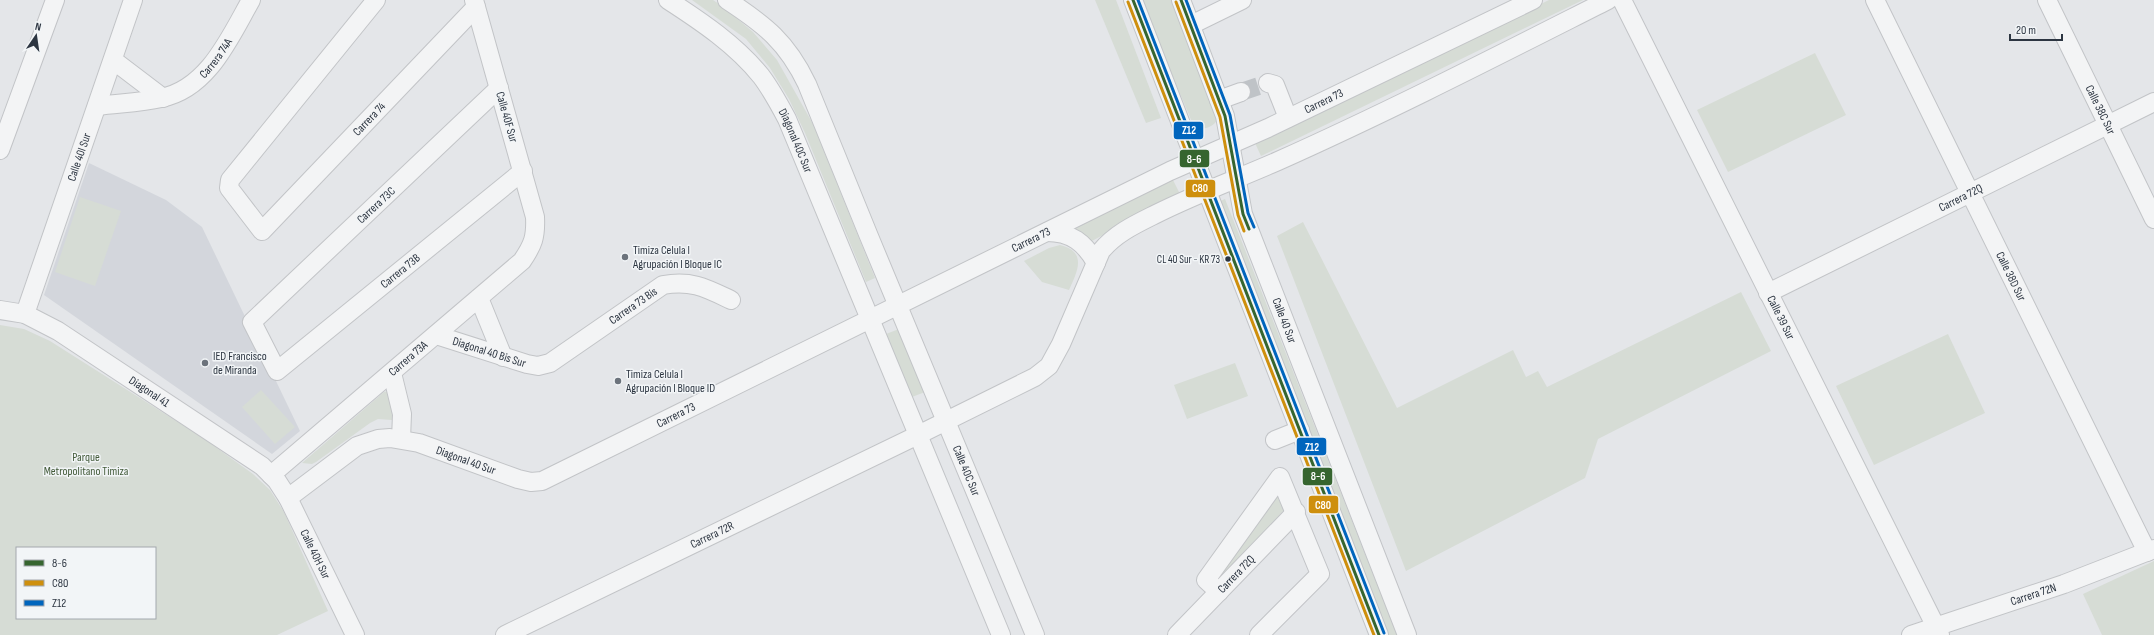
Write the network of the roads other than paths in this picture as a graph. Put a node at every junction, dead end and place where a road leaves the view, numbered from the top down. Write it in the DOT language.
graph roads {
  1 [pos="55,0"];
  2 [pos="133,0"];
  3 [pos="251,0"];
  4 [pos="376,0"];
  5 [pos="668,0"];
  6 [pos="727,0"];
  7 [pos="1133,0"];
  8 [pos="1181,0"];
  9 [pos="1242,0"];
  10 [pos="1533,0"];
  11 [pos="1608,0"];
  12 [pos="1622,0"];
  13 [pos="1876,0"];
  14 [pos="2047,0"];
  15 [pos="475,4"];
  16 [pos="1191,25"];
  17 [pos="113,60"];
  18 [pos="1268,83"];
  19 [pos="499,88"];
  20 [pos="1241,92"];
  21 [pos="163,98"];
  22 [pos="1219,100"];
  23 [pos="2154,102"];
  24 [pos="97,106"];
  25 [pos="1288,118"];
  26 [pos="2108,125"];
  27 [pos="1231,144"];
  28 [pos="0,150"];
  29 [pos="1195,160"];
  30 [pos="523,171"];
  31 [pos="1237,178"];
  32 [pos="1207,190"];
  33 [pos="1970,193"];
  34 [pos="2154,219"];
  35 [pos="1048,232"];
  36 [pos="536,235"];
  37 [pos="1096,263"];
  38 [pos="1768,293"];
  39 [pos="479,298"];
  40 [pos="731,300"];
  41 [pos="898,306"];
  42 [pos="0,310"];
  43 [pos="25,314"];
  44 [pos="870,320"];
  45 [pos="436,335"];
  46 [pos="504,357"];
  47 [pos="543,365"];
  48 [pos="277,371"];
  49 [pos="392,373"];
  50 [pos="946,422"];
  51 [pos="1300,430"];
  52 [pos="918,435"];
  53 [pos="401,439"];
  54 [pos="1274,440"];
  55 [pos="271,475"];
  56 [pos="531,482"];
  57 [pos="288,498"];
  58 [pos="1296,512"];
  59 [pos="2151,551"];
  60 [pos="1218,592"];
  61 [pos="1938,631"];
  62 [pos="355,635"];
  63 [pos="505,635"];
  64 [pos="1001,635"];
  65 [pos="1035,635"];
  66 [pos="1177,635"];
  67 [pos="1259,635"];
  68 [pos="1379,635"];
  69 [pos="1407,635"];
  70 [pos="1910,635"];
  1 -- 28 [label="street"];
  2 -- 17 [label="street, Calle 40I Sur"];
  3 -- 21 [label="street, Carrera 74A"];
  4 -- 15 [label="street, Carrera 74"];
  5 -- 44 [label="street, Diagonal 40C Sur"];
  6 -- 41 [label="street"];
  7 -- 29 [label="street, Calle 40 Sur"];
  8 -- 16 [label="street, Calle 40 Sur"];
  9 -- 16 [label="street"];
  10 -- 25 [label="street, Carrera 73"];
  11 -- 31 [label="street"];
  12 -- 38 [label="street, Calle 39 Sur"];
  13 -- 33 [label="street, Calle 38D Sur"];
  14 -- 26 [label="street, Calle 38C Sur"];
  15 -- 19 [label="street, Calle 40F Sur"];
  16 -- 22 [label="street, Calle 40 Sur"];
  17 -- 21 [label="street"];
  17 -- 24 [label="street, Calle 40I Sur"];
  18 -- 25 [label="street"];
  19 -- 30 [label="street, Calle 40F Sur"];
  19 -- 48 [label="street, Carrera 73C"];
  20 -- 22 [label="street"];
  21 -- 24 [label="street, Carrera 74A"];
  22 -- 27 [label="street, Calle 40 Sur"];
  23 -- 26 [label="street, Carrera 72Q"];
  24 -- 43 [label="street, Calle 40I Sur"];
  25 -- 27 [label="street, Carrera 73"];
  26 -- 33 [label="street, Carrera 72Q"];
  26 -- 34 [label="street, Calle 38C Sur"];
  27 -- 29 [label="street, Carrera 73"];
  27 -- 31 [label="street, Calle 40 Sur"];
  29 -- 32 [label="street, Calle 40 Sur"];
  29 -- 35 [label="street, Carrera 73"];
  30 -- 36 [label="street, Calle 40F Sur"];
  30 -- 48 [label="street, Carrera 73B"];
  31 -- 32 [label="street"];
  31 -- 69 [label="street, Calle 40 Sur"];
  32 -- 37 [label="street"];
  32 -- 51 [label="street, Calle 40 Sur"];
  33 -- 38 [label="street, Carrera 72Q"];
  33 -- 59 [label="street, Calle 38D Sur"];
  35 -- 37 [label="street"];
  35 -- 41 [label="street, Carrera 73"];
  36 -- 39 [label="street, Carrera 73A"];
  37 -- 50 [label="street"];
  38 -- 61 [label="street, Calle 39 Sur"];
  39 -- 45 [label="street, Carrera 73A"];
  39 -- 46 [label="street"];
  40 -- 47 [label="street, Carrera 73 Bis"];
  41 -- 44 [label="street, Carrera 73"];
  41 -- 50 [label="street, Calle 40C Sur"];
  42 -- 43 [label="street"];
  43 -- 55 [label="street, Diagonal 41"];
  44 -- 52 [label="street"];
  44 -- 56 [label="street, Carrera 73"];
  45 -- 46 [label="street, Diagonal 40 Bis Sur"];
  45 -- 49 [label="street, Carrera 73A"];
  46 -- 47 [label="street, Diagonal 40 Bis Sur"];
  49 -- 53 [label="street"];
  49 -- 55 [label="street, Carrera 73A"];
  50 -- 52 [label="street"];
  50 -- 65 [label="street, Calle 40C Sur"];
  51 -- 54 [label="street"];
  51 -- 68 [label="street, Calle 40 Sur"];
  52 -- 63 [label="street, Carrera 72R"];
  52 -- 64 [label="street"];
  53 -- 56 [label="street, Diagonal 40 Sur"];
  53 -- 57 [label="street"];
  55 -- 57 [label="street, Calle 40H Sur"];
  57 -- 62 [label="street, Calle 40H Sur"];
  58 -- 60 [label="street, Carrera 72Q"];
  58 -- 60 [label="street"];
  58 -- 67 [label="street"];
  59 -- 61 [label="street, Carrera 72N"];
  60 -- 66 [label="street, Carrera 72Q"];
  61 -- 70 [label="street, Carrera 72N"];
}
